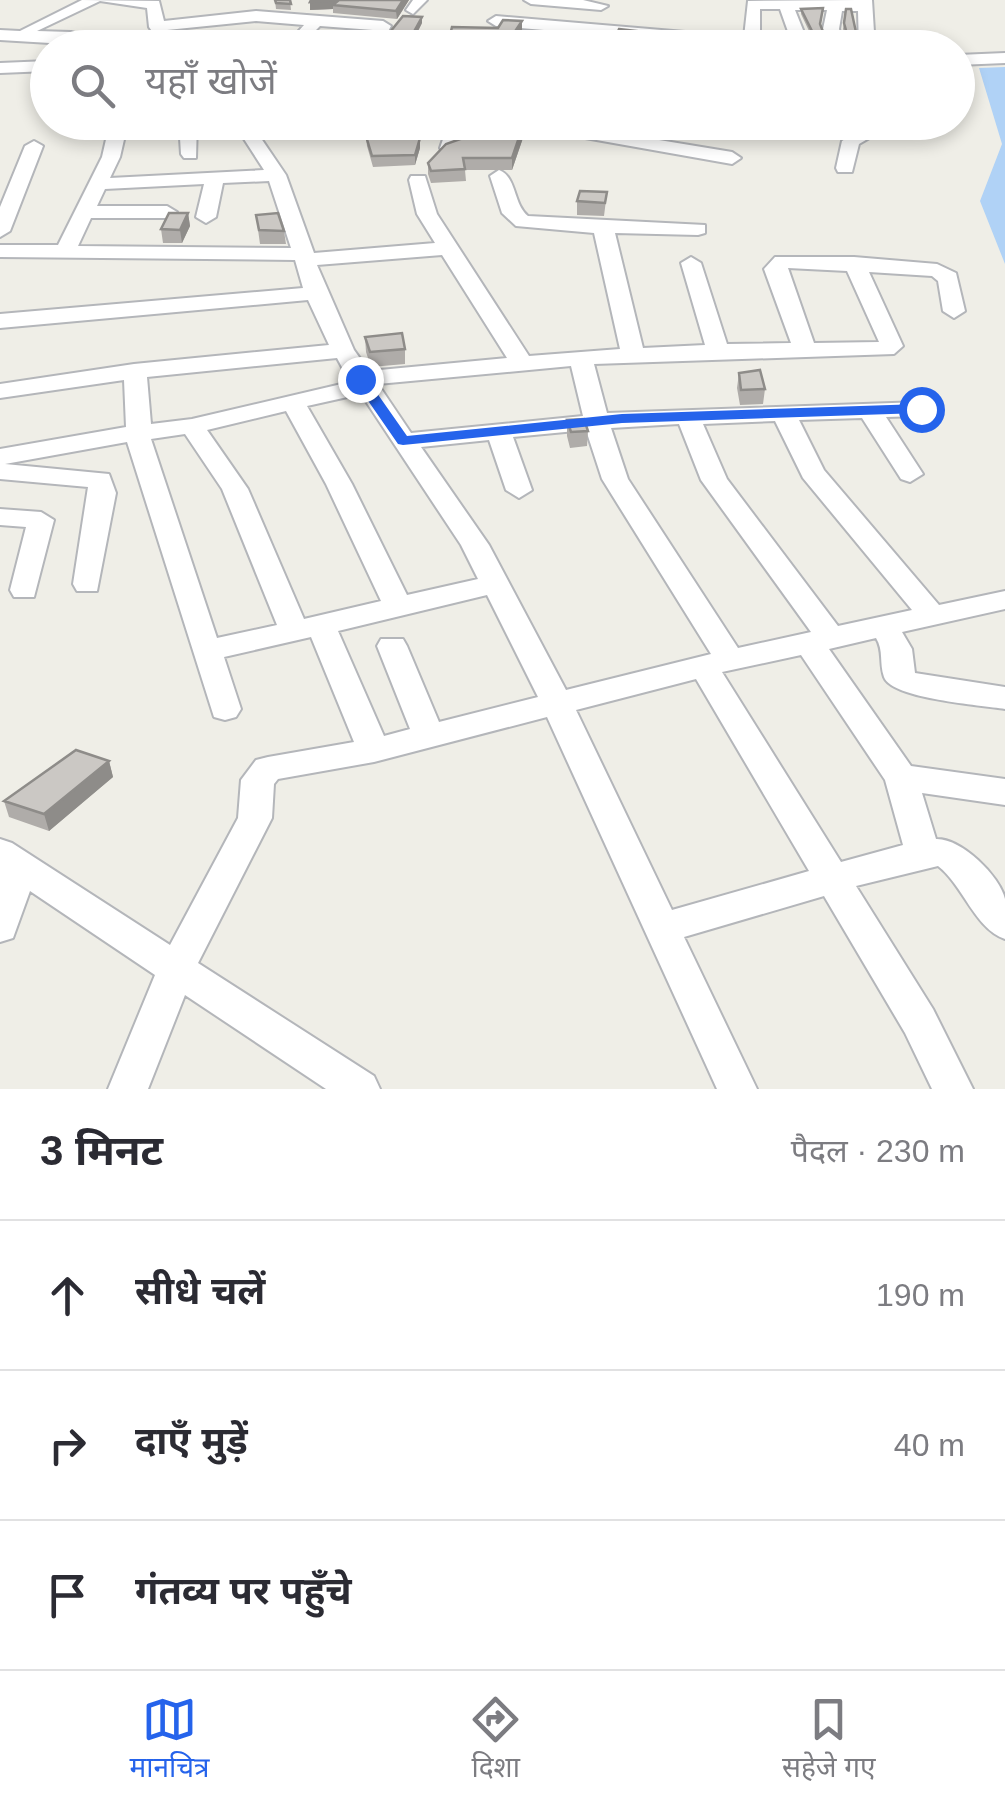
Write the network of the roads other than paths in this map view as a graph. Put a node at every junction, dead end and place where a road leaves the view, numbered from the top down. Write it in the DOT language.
graph roads {
  1 [pos="94,0"];
  2 [pos="107,0"];
  3 [pos="172,0"];
  4 [pos="531,0"];
  5 [pos="563,2"];
  6 [pos="151,3"];
  7 [pos="786,4"];
  8 [pos="864,4"];
  9 [pos="39,6"];
  10 [pos="601,6"];
  11 [pos="835,6"];
  12 [pos="649,13"];
  13 [pos="316,21"];
  14 [pos="496,22"];
  15 [pos="157,26"];
  16 [pos="160,30"];
  17 [pos="307,30"];
  18 [pos="381,30"];
  19 [pos="595,30"];
  20 [pos="646,30"];
  21 [pos="753,30"];
  22 [pos="795,30"];
  23 [pos="832,30"];
  24 [pos="866,30"];
  25 [pos="9,35"];
  26 [pos="1005,58"];
  27 [pos="975,59"];
  28 [pos="30,67"];
  29 [pos="0,68"];
  30 [pos="112,140"];
  31 [pos="189,140"];
  32 [pos="254,140"];
  33 [pos="452,140"];
  34 [pos="630,140"];
  35 [pos="853,140"];
  36 [pos="449,148"];
  37 [pos="190,154"];
  38 [pos="732,158"];
  39 [pos="0,162"];
  40 [pos="845,168"];
  41 [pos="277,176"];
  42 [pos="499,176"];
  43 [pos="216,178"];
  44 [pos="418,180"];
  45 [pos="99,184"];
  46 [pos="84,212"];
  47 [pos="167,212"];
  48 [pos="206,217"];
  49 [pos="607,228"];
  50 [pos="698,229"];
  51 [pos="0,231"];
  52 [pos="448,248"];
  53 [pos="66,250"];
  54 [pos="0,251"];
  55 [pos="305,257"];
  56 [pos="691,263"];
  57 [pos="854,264"];
  58 [pos="316,293"];
  59 [pos="954,312"];
  60 [pos="0,322"];
  61 [pos="805,349"];
  62 [pos="343,350"];
  63 [pos="718,350"];
  64 [pos="633,354"];
  65 [pos="581,357"];
  66 [pos="521,362"];
  67 [pos="134,371"];
  68 [pos="362,382"];
  69 [pos="0,391"];
  70 [pos="293,403"];
  71 [pos="921,409"];
  72 [pos="870,411"];
  73 [pos="783,412"];
  74 [pos="687,415"];
  75 [pos="596,421"];
  76 [pos="192,426"];
  77 [pos="498,430"];
  78 [pos="138,436"];
  79 [pos="403,440"];
  80 [pos="0,457"];
  81 [pos="0,471"];
  82 [pos="910,474"];
  83 [pos="519,490"];
  84 [pos="0,516"];
  85 [pos="87,584"];
  86 [pos="495,584"];
  87 [pos="24,590"];
  88 [pos="1005,600"];
  89 [pos="398,607"];
  90 [pos="932,615"];
  91 [pos="883,626"];
  92 [pos="308,627"];
  93 [pos="820,641"];
  94 [pos="392,646"];
  95 [pos="206,652"];
  96 [pos="717,663"];
  97 [pos="1005,698"];
  98 [pos="556,702"];
  99 [pos="225,709"];
  100 [pos="430,736"];
  101 [pos="374,750"];
  102 [pos="902,777"];
  103 [pos="1005,792"];
  104 [pos="923,854"];
  105 [pos="11,861"];
  106 [pos="831,878"];
  107 [pos="1005,924"];
  108 [pos="0,927"];
  109 [pos="662,928"];
  110 [pos="176,969"];
  111 [pos="128,1089"];
  112 [pos="360,1089"];
  113 [pos="737,1089"];
  114 [pos="953,1089"];
  1 -- 25 [label="street"];
  2 -- 6 [label="street"];
  3 -- 6 [label="street"];
  4 -- 5 [label="street"];
  5 -- 10 [label="street"];
  6 -- 15 [label="street"];
  7 -- 11 [label="street"];
  7 -- 21 [label="street"];
  7 -- 22 [label="street"];
  8 -- 11 [label="street"];
  8 -- 24 [label="street"];
  9 -- 25 [label="street"];
  11 -- 23 [label="street"];
  12 -- 20 [label="street"];
  13 -- 15 [label="street"];
  13 -- 17 [label="street"];
  13 -- 18 [label="street"];
  14 -- 19 [label="street"];
  15 -- 16 [label="street"];
  26 -- 27 [label="street"];
  28 -- 29 [label="street"];
  30 -- 45 [label="street"];
  31 -- 37 [label="street"];
  32 -- 41 [label="street"];
  33 -- 36 [label="street"];
  34 -- 38 [label="street"];
  35 -- 40 [label="street"];
  39 -- 51 [label="street"];
  41 -- 43 [label="street"];
  41 -- 55 [label="street"];
  42 -- 49 [label="street"];
  43 -- 45 [label="street"];
  43 -- 48 [label="street"];
  44 -- 52 [label="street"];
  45 -- 46 [label="street"];
  46 -- 47 [label="street"];
  46 -- 53 [label="street"];
  49 -- 50 [label="street"];
  49 -- 64 [label="street"];
  52 -- 55 [label="street"];
  52 -- 66 [label="street"];
  53 -- 54 [label="street"];
  53 -- 55 [label="street"];
  55 -- 58 [label="street"];
  56 -- 63 [label="street"];
  57 -- 59 [label="street"];
  57 -- 61 [label="street"];
  57 -- 61 [label="street"];
  58 -- 60 [label="street"];
  58 -- 62 [label="street"];
  61 -- 63 [label="street"];
  62 -- 67 [label="street"];
  62 -- 68 [label="street"];
  63 -- 64 [label="street"];
  64 -- 65 [label="street"];
  65 -- 66 [label="street"];
  65 -- 75 [label="street"];
  66 -- 68 [label="street"];
  67 -- 69 [label="street"];
  67 -- 78 [label="street"];
  68 -- 70 [label="street"];
  68 -- 79 [label="street"];
  70 -- 76 [label="street"];
  70 -- 89 [label="street"];
  71 -- 72 [label="street"];
  72 -- 73 [label="street"];
  72 -- 82 [label="street"];
  73 -- 74 [label="street"];
  73 -- 90 [label="street"];
  74 -- 75 [label="street"];
  74 -- 93 [label="street"];
  75 -- 77 [label="street"];
  75 -- 96 [label="street"];
  76 -- 78 [label="street"];
  76 -- 92 [label="street"];
  77 -- 79 [label="street"];
  77 -- 83 [label="street"];
  78 -- 80 [label="street"];
  78 -- 95 [label="street"];
  79 -- 86 [label="street"];
  81 -- 85 [label="street"];
  84 -- 87 [label="street"];
  86 -- 89 [label="street"];
  86 -- 98 [label="street"];
  88 -- 90 [label="street"];
  89 -- 92 [label="street"];
  90 -- 91 [label="street"];
  91 -- 93 [label="street"];
  91 -- 97 [label="street"];
  92 -- 95 [label="street"];
  92 -- 101 [label="street"];
  93 -- 96 [label="street"];
  93 -- 102 [label="street"];
  94 -- 100 [label="street"];
  95 -- 99 [label="street"];
  96 -- 98 [label="street"];
  96 -- 106 [label="street"];
  98 -- 100 [label="street"];
  98 -- 109 [label="street"];
  100 -- 101 [label="street"];
  101 -- 110 [label="street"];
  102 -- 103 [label="street"];
  102 -- 104 [label="street"];
  104 -- 106 [label="street"];
  104 -- 107 [label="street"];
  105 -- 108 [label="street"];
  105 -- 110 [label="street"];
  106 -- 109 [label="street"];
  106 -- 114 [label="street"];
  109 -- 113 [label="street"];
  110 -- 111 [label="street"];
  110 -- 112 [label="street"];
}
